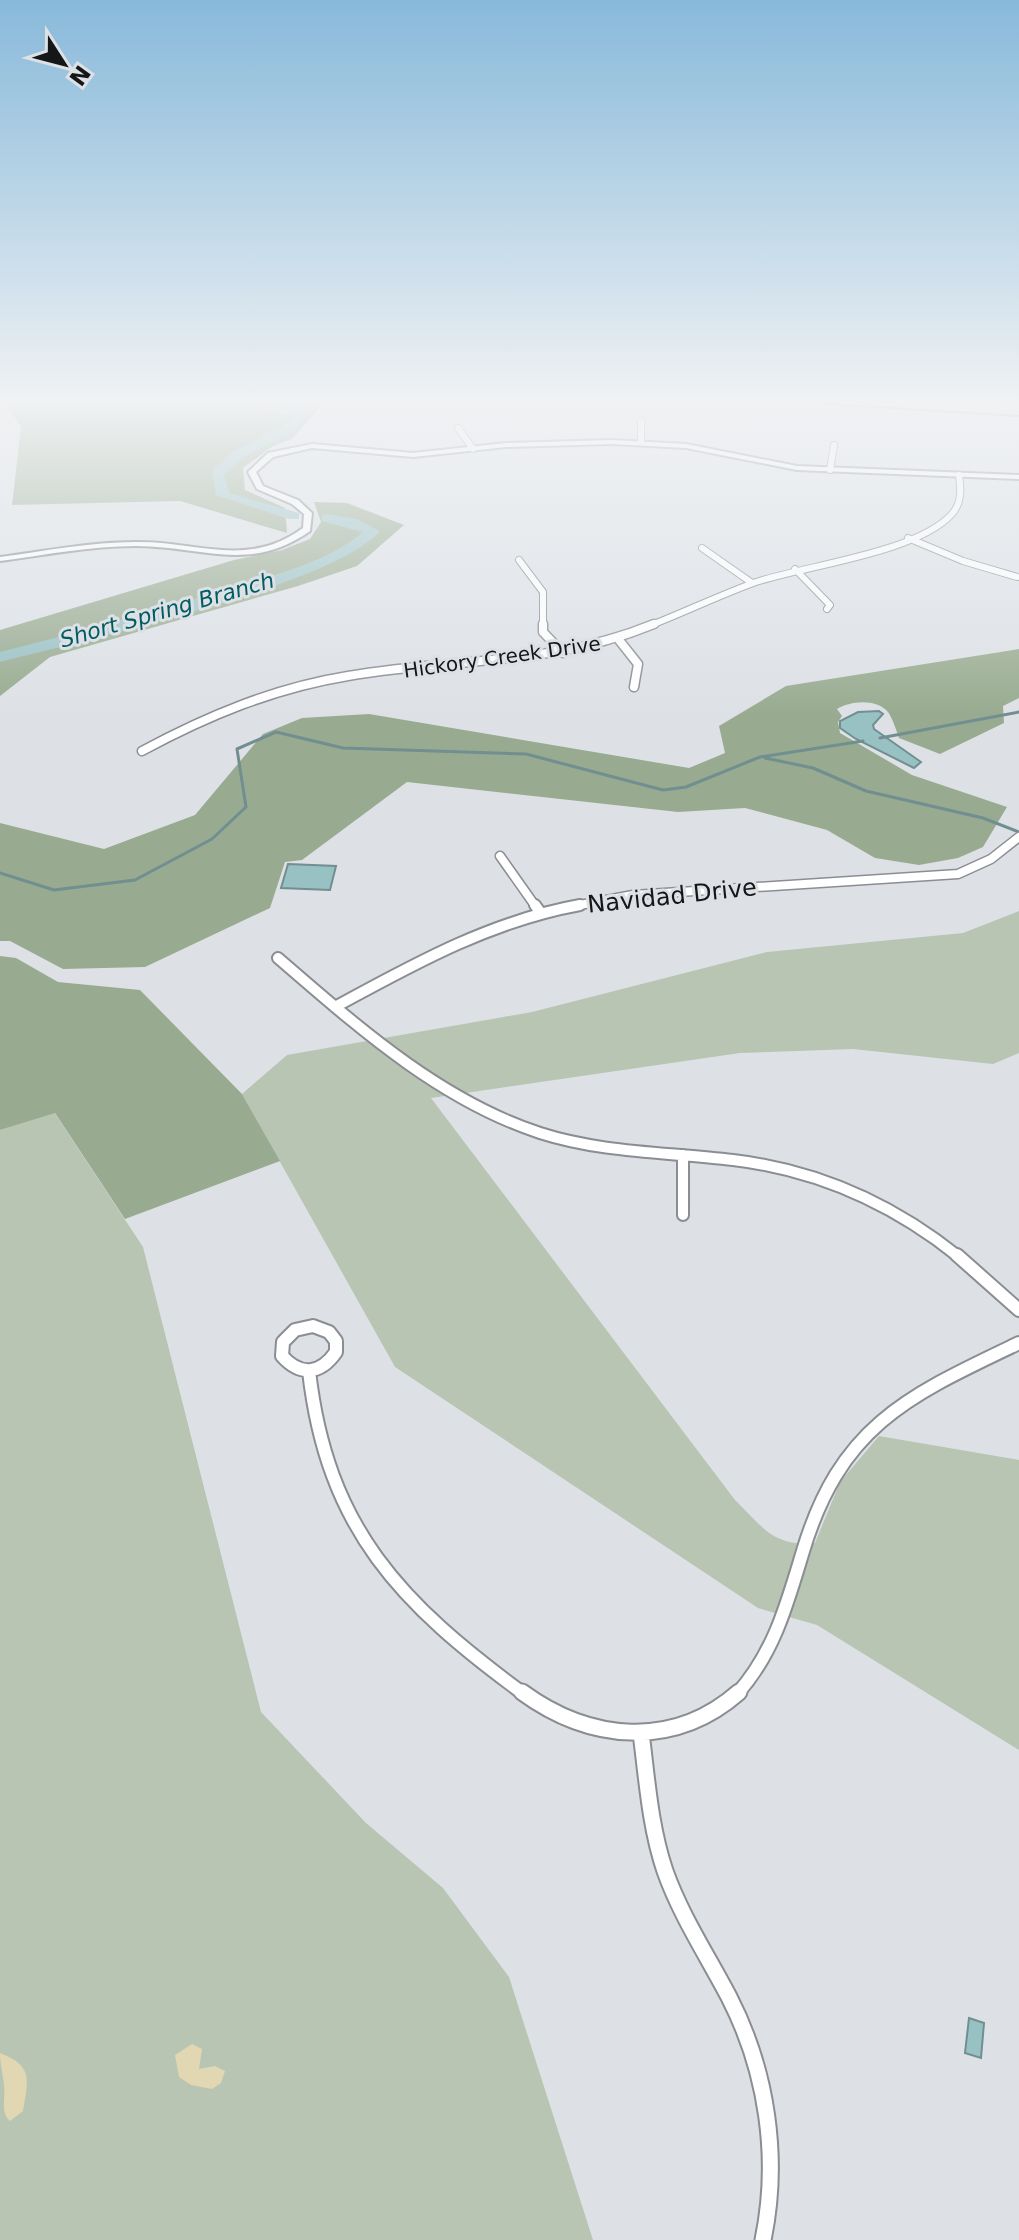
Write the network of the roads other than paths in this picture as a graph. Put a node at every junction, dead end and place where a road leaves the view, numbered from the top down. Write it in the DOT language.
graph roads {
  1 [pos="299,506"];
  2 [pos="958,506"];
  3 [pos="908,538"];
  4 [pos="97,548"];
  5 [pos="702,548"];
  6 [pos="0,559"];
  7 [pos="519,560"];
  8 [pos="0,566"];
  9 [pos="795,569"];
  10 [pos="1017,577"];
  11 [pos="752,583"];
  12 [pos="827,609"];
  13 [pos="619,640"];
  14 [pos="563,653"];
  15 [pos="634,687"];
  16 [pos="142,751"];
  17 [pos="1019,837"];
  18 [pos="500,856"];
  19 [pos="540,912"];
  20 [pos="278,958"];
  21 [pos="335,1007"];
  22 [pos="683,1155"];
  23 [pos="683,1215"];
  24 [pos="1019,1310"];
  25 [pos="1019,1343"];
  26 [pos="309,1371"];
  27 [pos="641,1733"];
  28 [pos="763,2240"];
  1 -- 4 [label="street"];
  2 -- 3 [label="street, Hickory Creek Drive"];
  3 -- 9 [label="street, Hickory Creek Drive"];
  3 -- 10 [label="street"];
  4 -- 6 [label="street"];
  4 -- 8 [label="street"];
  5 -- 11 [label="street"];
  7 -- 14 [label="street"];
  9 -- 11 [label="street, Hickory Creek Drive"];
  9 -- 12 [label="street"];
  11 -- 13 [label="street, Hickory Creek Drive"];
  13 -- 14 [label="street, Hickory Creek Drive"];
  13 -- 15 [label="street"];
  14 -- 16 [label="street, Hickory Creek Drive"];
  17 -- 19 [label="street, Navidad Drive"];
  18 -- 19 [label="street"];
  19 -- 21 [label="street, Navidad Drive"];
  20 -- 21 [label="street"];
  21 -- 22 [label="street"];
  22 -- 23 [label="street"];
  22 -- 24 [label="street"];
  25 -- 27 [label="street"];
  26 -- 26 [label="street"];
  26 -- 27 [label="street"];
  27 -- 28 [label="street"];
}
